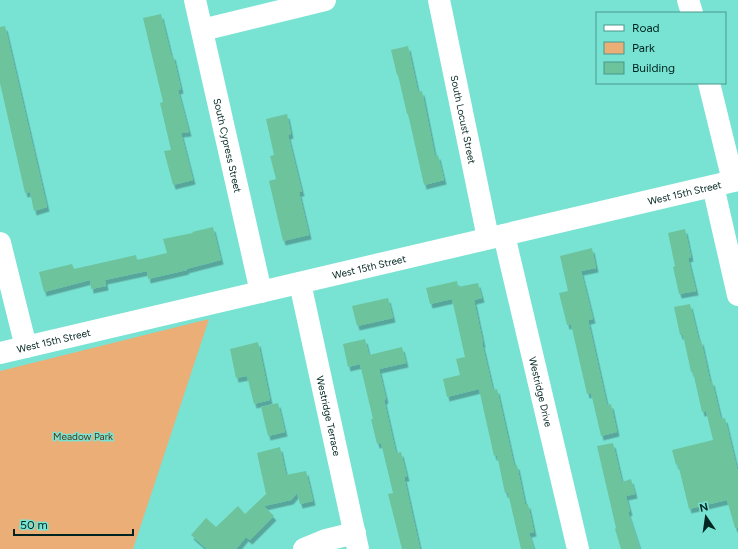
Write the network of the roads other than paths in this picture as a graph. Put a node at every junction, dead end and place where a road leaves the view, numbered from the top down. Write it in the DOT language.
graph roads {
  1 [pos="195,0"];
  2 [pos="325,0"];
  3 [pos="439,0"];
  4 [pos="688,0"];
  5 [pos="692,12"];
  6 [pos="202,30"];
  7 [pos="709,84"];
  8 [pos="728,182"];
  9 [pos="496,237"];
  10 [pos="0,243"];
  11 [pos="300,283"];
  12 [pos="261,292"];
  13 [pos="738,296"];
  14 [pos="26,347"];
  15 [pos="0,353"];
  16 [pos="357,541"];
  17 [pos="304,549"];
  18 [pos="578,549"];
  1 -- 6 [label="street, South Cypress Street"];
  2 -- 6 [label="street"];
  3 -- 9 [label="street, South Locust Street"];
  4 -- 5 [label="street"];
  6 -- 12 [label="street, South Cypress Street"];
  7 -- 8 [label="street"];
  8 -- 9 [label="street, West 15th Street"];
  8 -- 13 [label="street"];
  9 -- 11 [label="street, West 15th Street"];
  9 -- 18 [label="street, Westridge Drive"];
  10 -- 14 [label="street"];
  11 -- 12 [label="street, West 15th Street"];
  11 -- 16 [label="street, Westridge Terrace"];
  12 -- 14 [label="street, West 15th Street"];
  14 -- 15 [label="street, West 15th Street"];
  16 -- 17 [label="street"];
}
